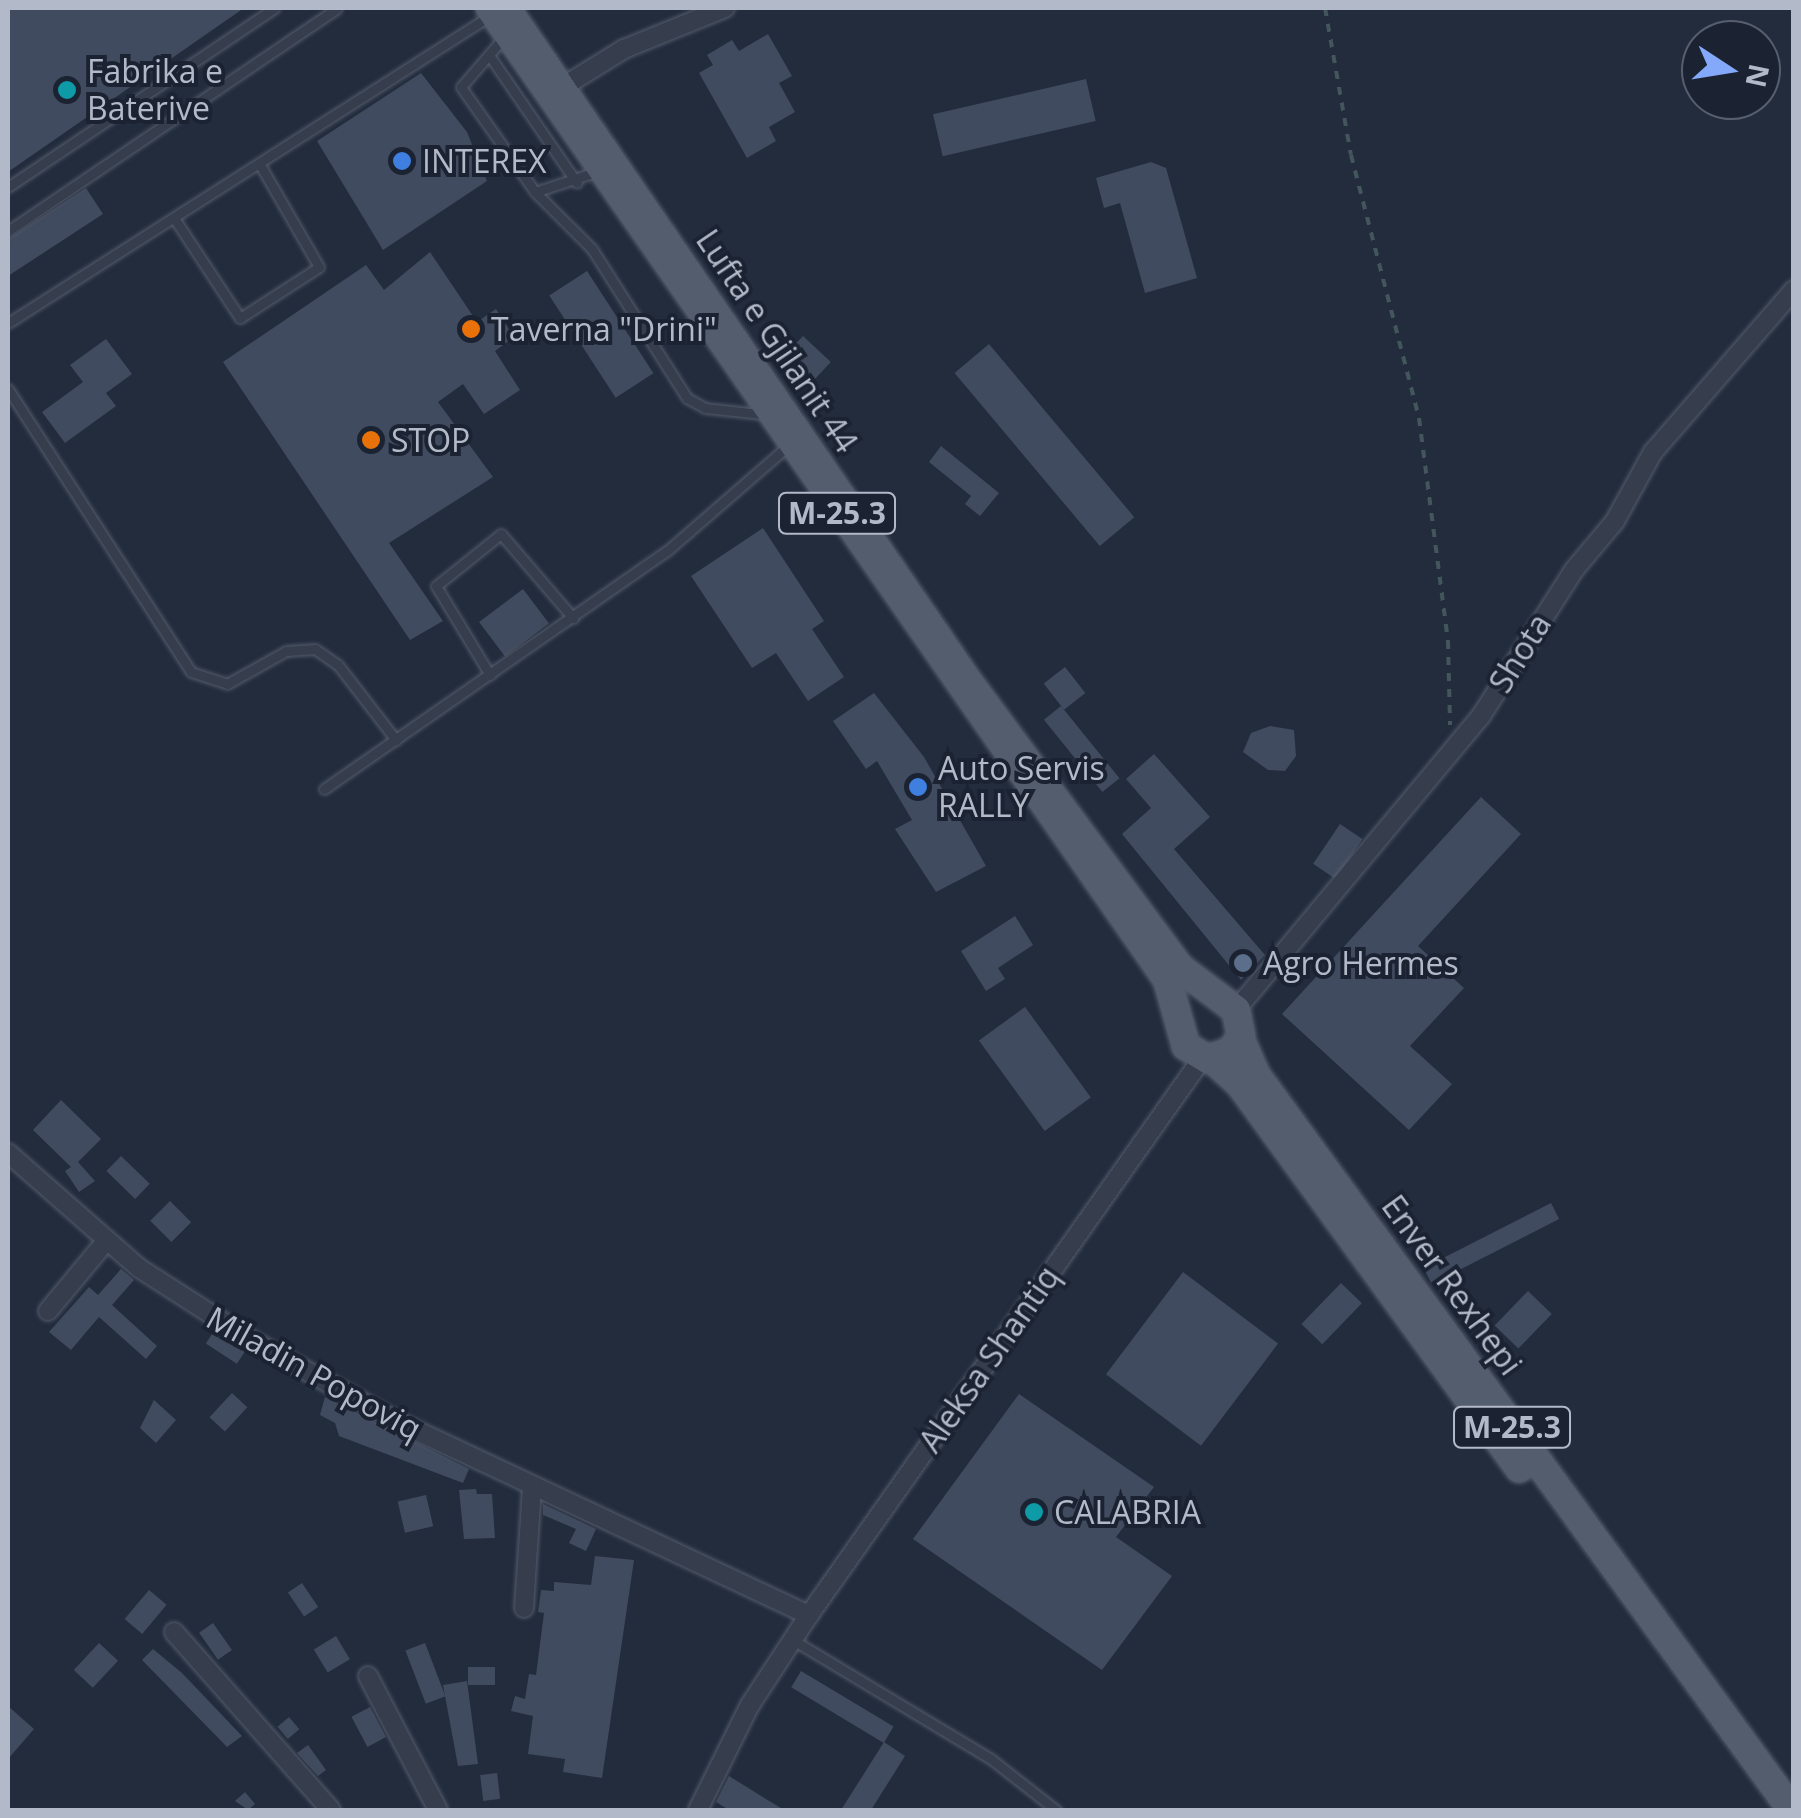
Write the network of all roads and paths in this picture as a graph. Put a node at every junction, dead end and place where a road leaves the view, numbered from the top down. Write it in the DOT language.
graph roads {
  1 [pos="274,8"];
  2 [pos="336,8"];
  3 [pos="724,8"];
  4 [pos="1324,8"];
  5 [pos="497,23"];
  6 [pos="560,88"];
  7 [pos="260,165"];
  8 [pos="589,176"];
  9 [pos="8,187"];
  10 [pos="536,192"];
  11 [pos="174,218"];
  12 [pos="8,231"];
  13 [pos="1794,290"];
  14 [pos="8,323"];
  15 [pos="8,389"];
  16 [pos="769,416"];
  17 [pos="789,445"];
  18 [pos="573,618"];
  19 [pos="490,675"];
  20 [pos="396,740"];
  21 [pos="1450,752"];
  22 [pos="324,788"];
  23 [pos="1226,1003"];
  24 [pos="1181,1020"];
  25 [pos="1240,1038"];
  26 [pos="1198,1062"];
  27 [pos="8,1153"];
  28 [pos="108,1240"];
  29 [pos="48,1310"];
  30 [pos="532,1487"];
  31 [pos="524,1608"];
  32 [pos="808,1616"];
  33 [pos="174,1632"];
  34 [pos="793,1640"];
  35 [pos="368,1676"];
  36 [pos="332,1810"];
  37 [pos="438,1810"];
  38 [pos="698,1810"];
  39 [pos="1056,1810"];
  40 [pos="1774,1810"];
  41 [pos="1792,1810"];
  1 -- 9 [label="lane"];
  2 -- 12 [label="lane"];
  3 -- 6 [label="street"];
  4 -- 21 [label="path"];
  5 -- 6 [label="main road, Lufta e Gjilanit 44 / M-25.3"];
  5 -- 7 [label="lane"];
  5 -- 8 [label="main road, M-25.3"];
  5 -- 10 [label="lane"];
  6 -- 23 [label="main road, Lufta e Gjilanit 44 / M-25.3"];
  7 -- 11 [label="lane"];
  7 -- 11 [label="lane"];
  8 -- 10 [label="lane"];
  8 -- 16 [label="main road, M-25.3"];
  10 -- 16 [label="lane"];
  11 -- 14 [label="lane"];
  13 -- 21 [label="street, Shota"];
  15 -- 20 [label="lane"];
  16 -- 17 [label="main road, M-25.3"];
  17 -- 18 [label="lane"];
  17 -- 24 [label="main road, M-25.3"];
  18 -- 19 [label="lane"];
  18 -- 19 [label="lane"];
  19 -- 20 [label="lane"];
  20 -- 22 [label="lane"];
  21 -- 23 [label="street, Shota"];
  23 -- 24 [label="main road"];
  23 -- 25 [label="main road, M-25.3"];
  24 -- 26 [label="main road, M-25.3"];
  25 -- 26 [label="main road"];
  25 -- 41 [label="main road, Enver Rexhepi / M-25.3"];
  26 -- 32 [label="street, Aleksa Shantiq"];
  26 -- 40 [label="main road, M-25.3"];
  27 -- 28 [label="street, Miladin Popoviq"];
  28 -- 29 [label="street"];
  28 -- 30 [label="street, Miladin Popoviq"];
  30 -- 31 [label="street"];
  30 -- 32 [label="street, Miladin Popoviq"];
  32 -- 34 [label="street, Aleksa Shantiq"];
  33 -- 36 [label="street"];
  34 -- 38 [label="street, Aleksa Shantiq"];
  34 -- 39 [label="lane"];
  35 -- 37 [label="street"];
}
